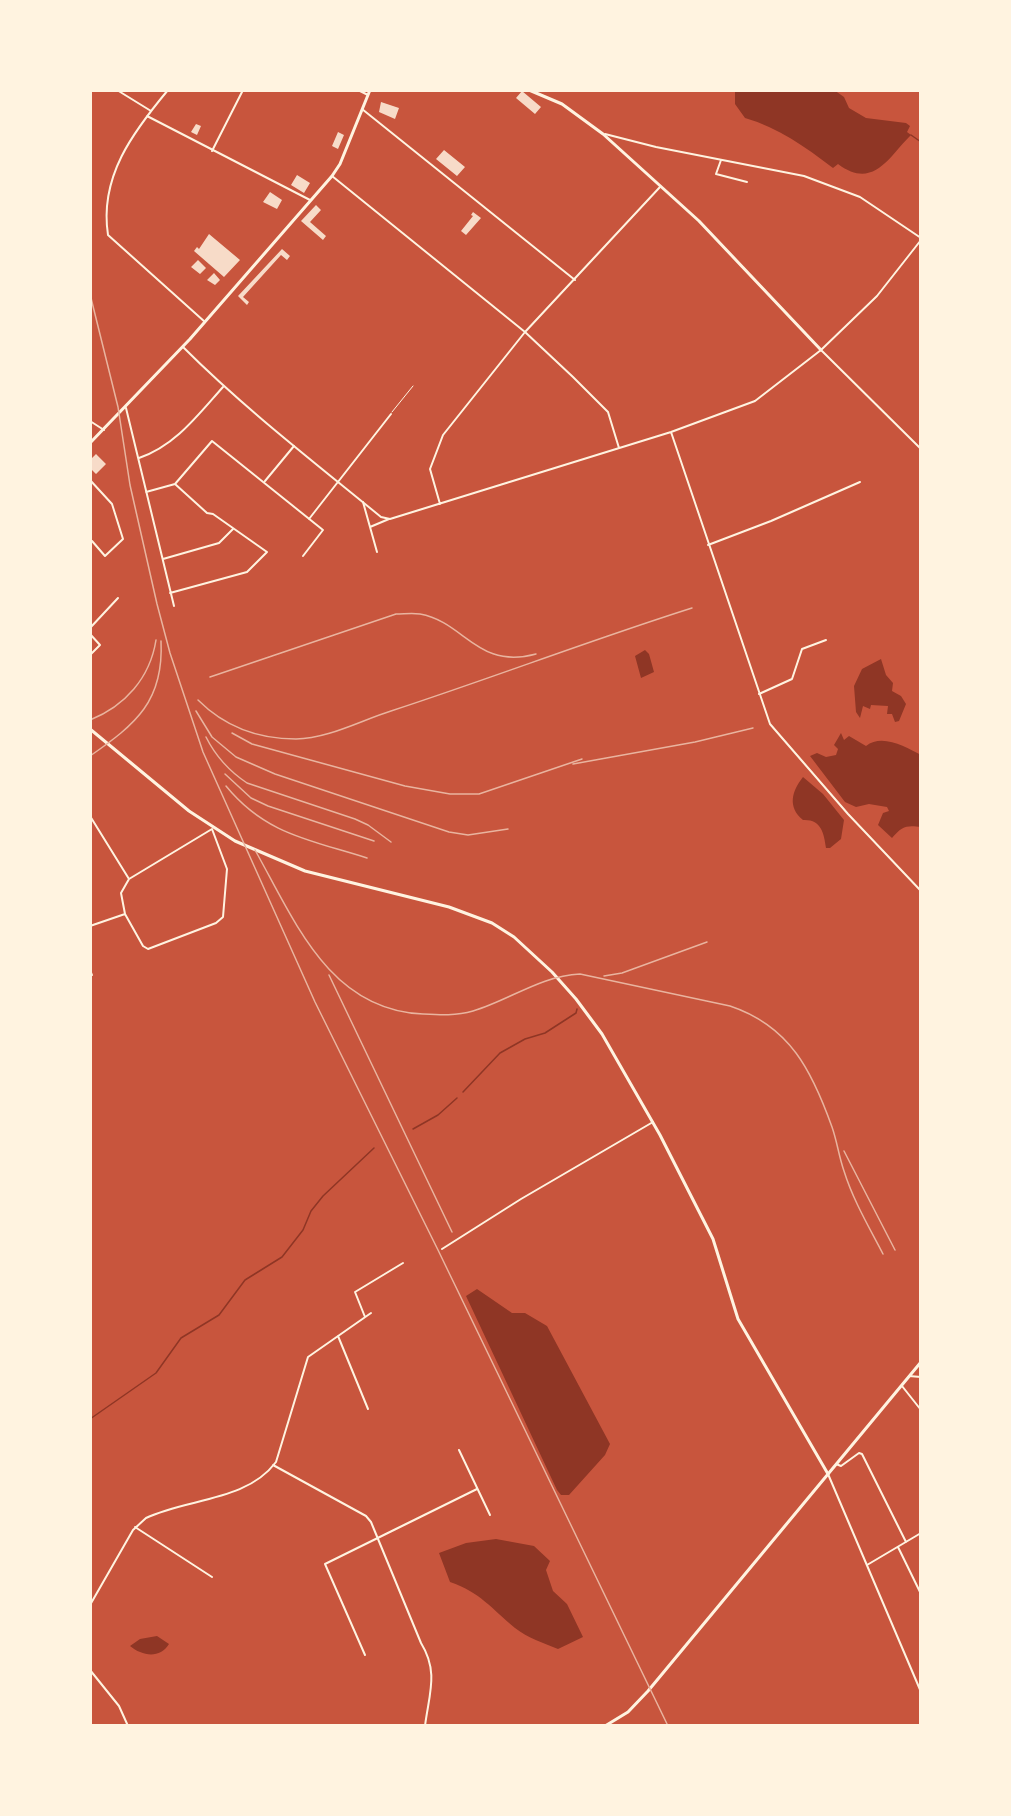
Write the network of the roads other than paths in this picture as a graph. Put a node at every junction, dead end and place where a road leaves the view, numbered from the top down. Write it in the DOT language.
graph roads {
  1 [pos="117,90"];
  2 [pos="168,90"];
  3 [pos="243,90"];
  4 [pos="358,90"];
  5 [pos="370,90"];
  6 [pos="529,90"];
  7 [pos="368,95"];
  8 [pos="362,109"];
  9 [pos="151,111"];
  10 [pos="147,116"];
  11 [pos="603,134"];
  12 [pos="212,151"];
  13 [pos="721,160"];
  14 [pos="332,176"];
  15 [pos="747,182"];
  16 [pos="660,188"];
  17 [pos="311,201"];
  18 [pos="921,239"];
  19 [pos="575,280"];
  20 [pos="205,322"];
  21 [pos="525,332"];
  22 [pos="183,347"];
  23 [pos="820,350"];
  24 [pos="413,386"];
  25 [pos="223,387"];
  26 [pos="126,408"];
  27 [pos="391,414"];
  28 [pos="90,421"];
  29 [pos="104,430"];
  30 [pos="671,432"];
  31 [pos="90,444"];
  32 [pos="294,446"];
  33 [pos="619,448"];
  34 [pos="921,449"];
  35 [pos="139,458"];
  36 [pos="90,480"];
  37 [pos="337,481"];
  38 [pos="264,482"];
  39 [pos="860,482"];
  40 [pos="176,484"];
  41 [pos="146,492"];
  42 [pos="363,502"];
  43 [pos="440,504"];
  44 [pos="309,519"];
  45 [pos="390,519"];
  46 [pos="370,527"];
  47 [pos="235,528"];
  48 [pos="92,541"];
  49 [pos="708,545"];
  50 [pos="377,552"];
  51 [pos="303,556"];
  52 [pos="163,559"];
  53 [pos="170,593"];
  54 [pos="118,598"];
  55 [pos="174,606"];
  56 [pos="90,628"];
  57 [pos="90,634"];
  58 [pos="826,640"];
  59 [pos="90,656"];
  60 [pos="759,694"];
  61 [pos="90,729"];
  62 [pos="90,816"];
  63 [pos="213,829"];
  64 [pos="129,879"];
  65 [pos="921,891"];
  66 [pos="125,914"];
  67 [pos="90,926"];
  68 [pos="90,970"];
  69 [pos="92,975"];
  70 [pos="653,1122"];
  71 [pos="442,1249"];
  72 [pos="403,1263"];
  73 [pos="372,1313"];
  74 [pos="365,1317"];
  75 [pos="338,1336"];
  76 [pos="921,1362"];
  77 [pos="909,1376"];
  78 [pos="921,1377"];
  79 [pos="902,1385"];
  80 [pos="368,1409"];
  81 [pos="921,1410"];
  82 [pos="459,1450"];
  83 [pos="836,1464"];
  84 [pos="273,1466"];
  85 [pos="828,1474"];
  86 [pos="477,1488"];
  87 [pos="490,1515"];
  88 [pos="135,1527"];
  89 [pos="921,1533"];
  90 [pos="377,1537"];
  91 [pos="906,1542"];
  92 [pos="898,1547"];
  93 [pos="867,1565"];
  94 [pos="212,1577"];
  95 [pos="921,1594"];
  96 [pos="90,1605"];
  97 [pos="366,1655"];
  98 [pos="90,1670"];
  99 [pos="921,1692"];
  100 [pos="128,1726"];
  101 [pos="425,1726"];
  102 [pos="605,1726"];
  1 -- 9 [label="street"];
  2 -- 9 [label="street"];
  3 -- 12 [label="street"];
  4 -- 7 [label="street"];
  5 -- 7 [label="main road"];
  6 -- 11 [label="main road"];
  7 -- 8 [label="main road"];
  8 -- 14 [label="main road"];
  8 -- 19 [label="street"];
  9 -- 10 [label="street"];
  10 -- 12 [label="street"];
  10 -- 20 [label="street"];
  11 -- 13 [label="street"];
  11 -- 16 [label="main road"];
  12 -- 17 [label="street"];
  13 -- 15 [label="street"];
  13 -- 18 [label="street"];
  14 -- 17 [label="main road"];
  14 -- 21 [label="street"];
  16 -- 19 [label="street"];
  16 -- 23 [label="main road"];
  17 -- 20 [label="main road"];
  18 -- 23 [label="street"];
  19 -- 21 [label="street"];
  20 -- 22 [label="main road"];
  21 -- 33 [label="street"];
  21 -- 43 [label="street"];
  22 -- 25 [label="street"];
  22 -- 26 [label="main road"];
  23 -- 30 [label="street"];
  23 -- 34 [label="street"];
  24 -- 27 [label="lane"];
  25 -- 32 [label="street"];
  25 -- 35 [label="street"];
  26 -- 29 [label="main road"];
  26 -- 35 [label="street"];
  27 -- 37 [label="street"];
  28 -- 29 [label="street"];
  29 -- 31 [label="main road"];
  30 -- 33 [label="street"];
  30 -- 49 [label="street"];
  32 -- 37 [label="street"];
  32 -- 38 [label="street"];
  33 -- 43 [label="street"];
  35 -- 41 [label="street"];
  36 -- 48 [label="street"];
  37 -- 42 [label="street"];
  37 -- 44 [label="street"];
  38 -- 40 [label="street"];
  38 -- 44 [label="street"];
  39 -- 49 [label="street"];
  40 -- 41 [label="street"];
  40 -- 47 [label="street"];
  41 -- 52 [label="street"];
  42 -- 45 [label="street"];
  42 -- 46 [label="street"];
  43 -- 45 [label="street"];
  44 -- 51 [label="street"];
  45 -- 46 [label="street"];
  46 -- 50 [label="street"];
  47 -- 52 [label="street"];
  47 -- 53 [label="street"];
  49 -- 60 [label="street"];
  52 -- 53 [label="street"];
  53 -- 55 [label="street"];
  54 -- 56 [label="street"];
  57 -- 59 [label="street"];
  58 -- 60 [label="street"];
  60 -- 65 [label="street"];
  61 -- 63 [label="main road"];
  62 -- 64 [label="street"];
  63 -- 64 [label="street"];
  63 -- 66 [label="street"];
  63 -- 70 [label="main road"];
  64 -- 66 [label="street"];
  66 -- 67 [label="street"];
  68 -- 69 [label="street"];
  70 -- 71 [label="street"];
  70 -- 85 [label="main road"];
  72 -- 74 [label="street"];
  73 -- 74 [label="street"];
  74 -- 75 [label="street"];
  75 -- 80 [label="street"];
  75 -- 84 [label="street"];
  76 -- 77 [label="main road"];
  77 -- 78 [label="street"];
  77 -- 79 [label="main road"];
  79 -- 81 [label="street"];
  79 -- 83 [label="main road"];
  82 -- 86 [label="street"];
  83 -- 85 [label="main road"];
  83 -- 91 [label="street"];
  84 -- 88 [label="street"];
  84 -- 90 [label="street"];
  85 -- 93 [label="street"];
  85 -- 102 [label="main road"];
  86 -- 87 [label="street"];
  86 -- 90 [label="street"];
  88 -- 94 [label="street"];
  88 -- 96 [label="street"];
  89 -- 91 [label="street"];
  90 -- 97 [label="street"];
  90 -- 101 [label="street"];
  91 -- 92 [label="street"];
  92 -- 93 [label="street"];
  92 -- 95 [label="street"];
  93 -- 99 [label="street"];
  98 -- 100 [label="street"];
}
